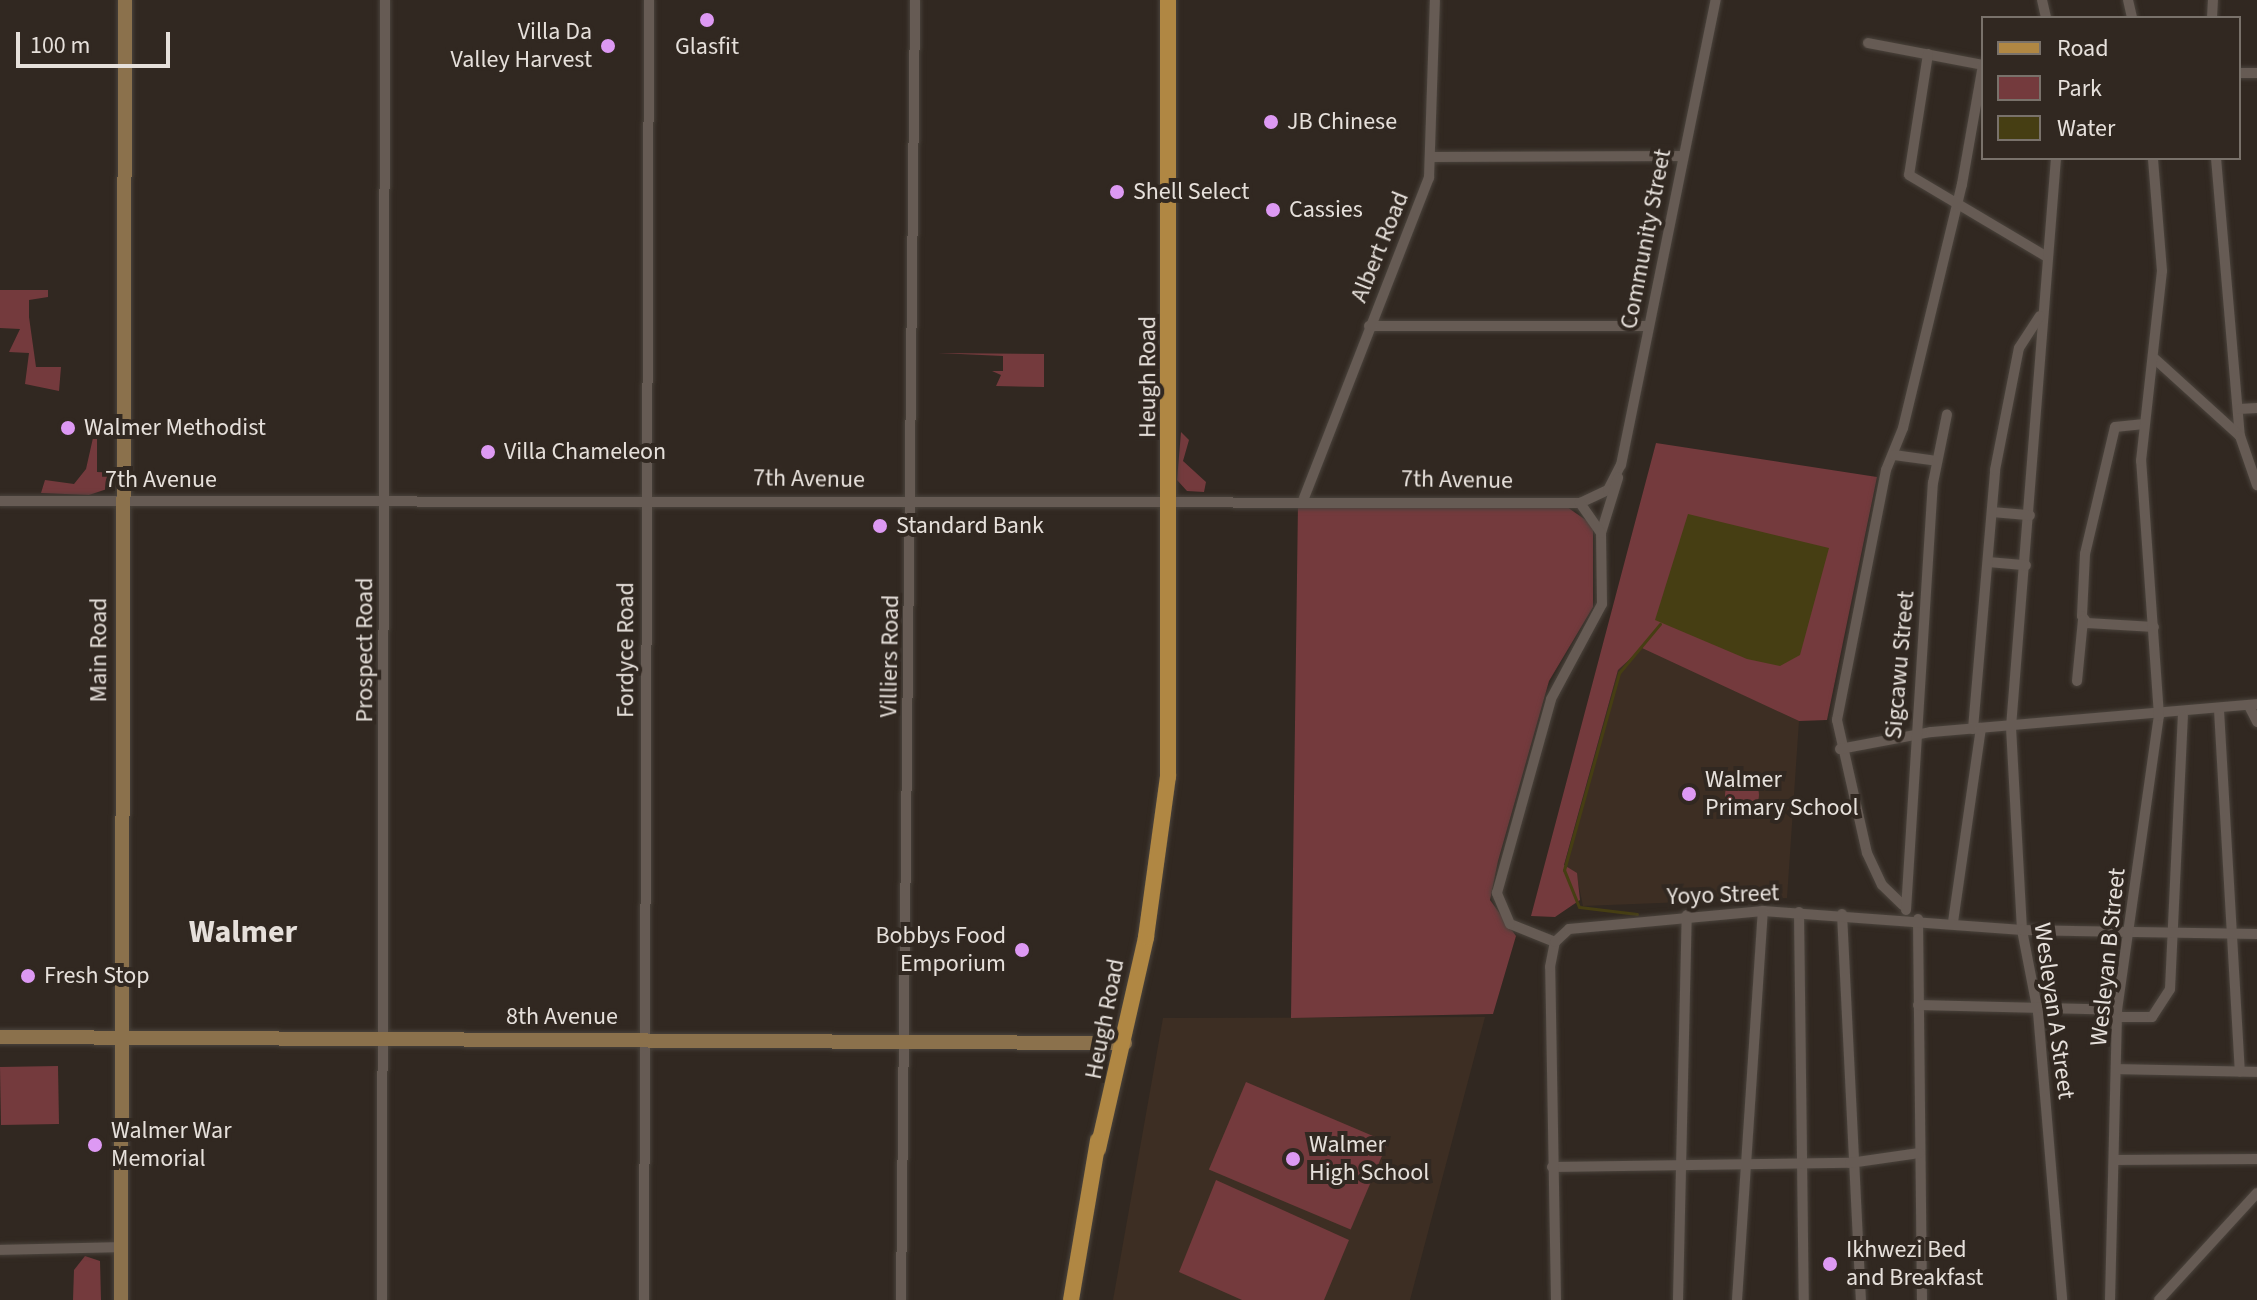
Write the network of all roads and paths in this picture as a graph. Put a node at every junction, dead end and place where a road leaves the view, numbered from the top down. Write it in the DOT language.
graph roads {
  1 [pos="125,0"];
  2 [pos="385,0"];
  3 [pos="649,0"];
  4 [pos="915,0"];
  5 [pos="924,0"];
  6 [pos="1168,0"];
  7 [pos="1435,0"];
  8 [pos="1716,0"];
  9 [pos="919,12"];
  10 [pos="1868,43"];
  11 [pos="1928,54"];
  12 [pos="1981,65"];
  13 [pos="1981,75"];
  14 [pos="1682,156"];
  15 [pos="1434,157"];
  16 [pos="2056,160"];
  17 [pos="2153,160"];
  18 [pos="2216,160"];
  19 [pos="1956,204"];
  20 [pos="2047,257"];
  21 [pos="2041,314"];
  22 [pos="1369,326"];
  23 [pos="1649,326"];
  24 [pos="2155,359"];
  25 [pos="2257,408"];
  26 [pos="2239,409"];
  27 [pos="1947,414"];
  28 [pos="2144,424"];
  29 [pos="2240,436"];
  30 [pos="1894,455"];
  31 [pos="1937,461"];
  32 [pos="1615,481"];
  33 [pos="2257,485"];
  34 [pos="1173,497"];
  35 [pos="646,498"];
  36 [pos="1304,498"];
  37 [pos="385,499"];
  38 [pos="122,500"];
  39 [pos="912,500"];
  40 [pos="0,501"];
  41 [pos="1580,503"];
  42 [pos="1992,512"];
  43 [pos="2030,515"];
  44 [pos="1601,533"];
  45 [pos="1988,562"];
  46 [pos="2026,565"];
  47 [pos="2083,620"];
  48 [pos="2154,627"];
  49 [pos="2077,681"];
  50 [pos="2253,705"];
  51 [pos="2219,710"];
  52 [pos="2183,715"];
  53 [pos="2159,716"];
  54 [pos="2257,722"];
  55 [pos="2011,727"];
  56 [pos="1977,728"];
  57 [pos="1914,734"];
  58 [pos="1840,749"];
  59 [pos="1903,905"];
  60 [pos="1763,911"];
  61 [pos="1799,912"];
  62 [pos="1842,914"];
  63 [pos="1687,915"];
  64 [pos="1914,919"];
  65 [pos="1953,922"];
  66 [pos="2022,930"];
  67 [pos="2175,930"];
  68 [pos="2128,931"];
  69 [pos="2231,932"];
  70 [pos="2257,934"];
  71 [pos="1555,942"];
  72 [pos="1918,1005"];
  73 [pos="2038,1012"];
  74 [pos="2117,1014"];
  75 [pos="0,1037"];
  76 [pos="120,1037"];
  77 [pos="905,1038"];
  78 [pos="383,1039"];
  79 [pos="645,1039"];
  80 [pos="1120,1042"];
  81 [pos="2117,1069"];
  82 [pos="2240,1071"];
  83 [pos="2257,1072"];
  84 [pos="1919,1153"];
  85 [pos="2257,1159"];
  86 [pos="2114,1160"];
  87 [pos="1751,1163"];
  88 [pos="1850,1163"];
  89 [pos="1798,1165"];
  90 [pos="1552,1167"];
  91 [pos="1678,1167"];
  92 [pos="2257,1193"];
  93 [pos="121,1247"];
  94 [pos="0,1250"];
  95 [pos="121,1300"];
  96 [pos="382,1300"];
  97 [pos="644,1300"];
  98 [pos="901,1300"];
  99 [pos="1071,1300"];
  100 [pos="1556,1300"];
  101 [pos="1678,1300"];
  102 [pos="1737,1300"];
  103 [pos="1804,1300"];
  104 [pos="1861,1300"];
  105 [pos="1922,1300"];
  106 [pos="2062,1300"];
  107 [pos="2110,1300"];
  108 [pos="2159,1300"];
  1 -- 38 [label="street, Main Road"];
  2 -- 37 [label="street, Prospect Road"];
  3 -- 35 [label="street, Fordyce Road"];
  4 -- 9 [label="street, Villiers Road"];
  5 -- 9 [label="street, Villiers Road"];
  6 -- 34 [label="main road, Heugh Road"];
  7 -- 15 [label="street, Albert Road"];
  8 -- 14 [label="street, Community Street"];
  9 -- 39 [label="street, Villiers Road"];
  10 -- 11 [label="street"];
  11 -- 12 [label="street"];
  11 -- 19 [label="street"];
  13 -- 19 [label="street"];
  14 -- 15 [label="street"];
  14 -- 23 [label="street, Community Street"];
  15 -- 22 [label="street, Albert Road"];
  16 -- 20 [label="street, Wesleyan A Street"];
  17 -- 24 [label="street, Wesleyan B Street"];
  18 -- 26 [label="street"];
  19 -- 20 [label="street"];
  19 -- 30 [label="street"];
  20 -- 21 [label="street, Wesleyan A Street"];
  21 -- 42 [label="street"];
  21 -- 43 [label="street, Wesleyan A Street"];
  22 -- 23 [label="street"];
  22 -- 36 [label="street, Albert Road"];
  23 -- 32 [label="street, Community Street"];
  24 -- 28 [label="street, Wesleyan B Street"];
  24 -- 29 [label="street"];
  25 -- 26 [label="street"];
  26 -- 29 [label="street"];
  27 -- 31 [label="street, Sigcawu Street"];
  28 -- 47 [label="street"];
  28 -- 48 [label="street, Wesleyan B Street"];
  29 -- 33 [label="street"];
  30 -- 31 [label="street"];
  30 -- 58 [label="street"];
  31 -- 57 [label="street, Sigcawu Street"];
  32 -- 41 [label="street"];
  32 -- 44 [label="street, Community Street"];
  34 -- 36 [label="street, 7th Avenue"];
  34 -- 39 [label="street, 7th Avenue"];
  34 -- 80 [label="main road, Heugh Road"];
  35 -- 37 [label="street, 7th Avenue"];
  35 -- 39 [label="street, 7th Avenue"];
  35 -- 79 [label="street, Fordyce Road"];
  36 -- 41 [label="street, 7th Avenue"];
  37 -- 38 [label="street, 7th Avenue"];
  37 -- 78 [label="street, Prospect Road"];
  38 -- 40 [label="street, 7th Avenue"];
  38 -- 76 [label="street, Main Road"];
  39 -- 77 [label="street, Villiers Road"];
  41 -- 44 [label="street"];
  42 -- 43 [label="street"];
  42 -- 45 [label="street"];
  43 -- 46 [label="street, Wesleyan A Street"];
  44 -- 71 [label="street, Community Street"];
  45 -- 46 [label="street"];
  45 -- 56 [label="street"];
  46 -- 55 [label="street, Wesleyan A Street"];
  47 -- 48 [label="street"];
  47 -- 49 [label="street"];
  48 -- 53 [label="street, Wesleyan B Street"];
  50 -- 51 [label="street"];
  50 -- 54 [label="street"];
  51 -- 52 [label="street"];
  51 -- 69 [label="street"];
  52 -- 53 [label="street"];
  52 -- 67 [label="street"];
  53 -- 55 [label="street"];
  53 -- 68 [label="street, Wesleyan B Street"];
  55 -- 56 [label="street"];
  55 -- 66 [label="street, Wesleyan A Street"];
  56 -- 57 [label="street"];
  56 -- 65 [label="street"];
  57 -- 58 [label="street"];
  57 -- 59 [label="street, Sigcawu Street"];
  58 -- 59 [label="street"];
  59 -- 64 [label="street"];
  60 -- 61 [label="street, Yoyo Street"];
  60 -- 63 [label="street, Yoyo Street"];
  60 -- 87 [label="street"];
  61 -- 62 [label="street, Yoyo Street"];
  61 -- 89 [label="street"];
  62 -- 64 [label="street, Yoyo Street"];
  62 -- 88 [label="street"];
  63 -- 71 [label="street, Yoyo Street"];
  63 -- 91 [label="street"];
  64 -- 65 [label="street, Yoyo Street"];
  64 -- 72 [label="street"];
  65 -- 66 [label="street, Yoyo Street"];
  66 -- 68 [label="street, Yoyo Street"];
  66 -- 73 [label="street, Wesleyan A Street"];
  67 -- 68 [label="street, Yoyo Street"];
  67 -- 69 [label="street, Yoyo Street"];
  67 -- 74 [label="street"];
  68 -- 74 [label="street, Wesleyan B Street"];
  69 -- 70 [label="street, Yoyo Street"];
  69 -- 82 [label="street"];
  71 -- 90 [label="street"];
  72 -- 73 [label="street"];
  72 -- 84 [label="street"];
  73 -- 74 [label="street"];
  73 -- 106 [label="street, Wesleyan A Street"];
  74 -- 81 [label="street, Wesleyan B Street"];
  75 -- 76 [label="street, 8th Avenue"];
  76 -- 78 [label="street, 8th Avenue"];
  76 -- 93 [label="street, Main Road"];
  77 -- 79 [label="street, 8th Avenue"];
  77 -- 80 [label="street, 8th Avenue"];
  77 -- 98 [label="street, Villiers Road"];
  78 -- 79 [label="street, 8th Avenue"];
  78 -- 96 [label="street, Prospect Road"];
  79 -- 97 [label="street, Fordyce Road"];
  80 -- 99 [label="main road, Heugh Road"];
  81 -- 82 [label="street"];
  81 -- 86 [label="street, Wesleyan B Street"];
  82 -- 83 [label="street"];
  84 -- 88 [label="street"];
  84 -- 105 [label="street"];
  85 -- 86 [label="street"];
  86 -- 107 [label="street, Wesleyan B Street"];
  87 -- 89 [label="street"];
  87 -- 91 [label="street"];
  87 -- 102 [label="street"];
  88 -- 89 [label="street"];
  88 -- 104 [label="street"];
  89 -- 103 [label="street"];
  90 -- 91 [label="street"];
  90 -- 100 [label="street"];
  91 -- 101 [label="street"];
  92 -- 108 [label="street"];
  93 -- 94 [label="street"];
  93 -- 95 [label="street, Main Road"];
}
